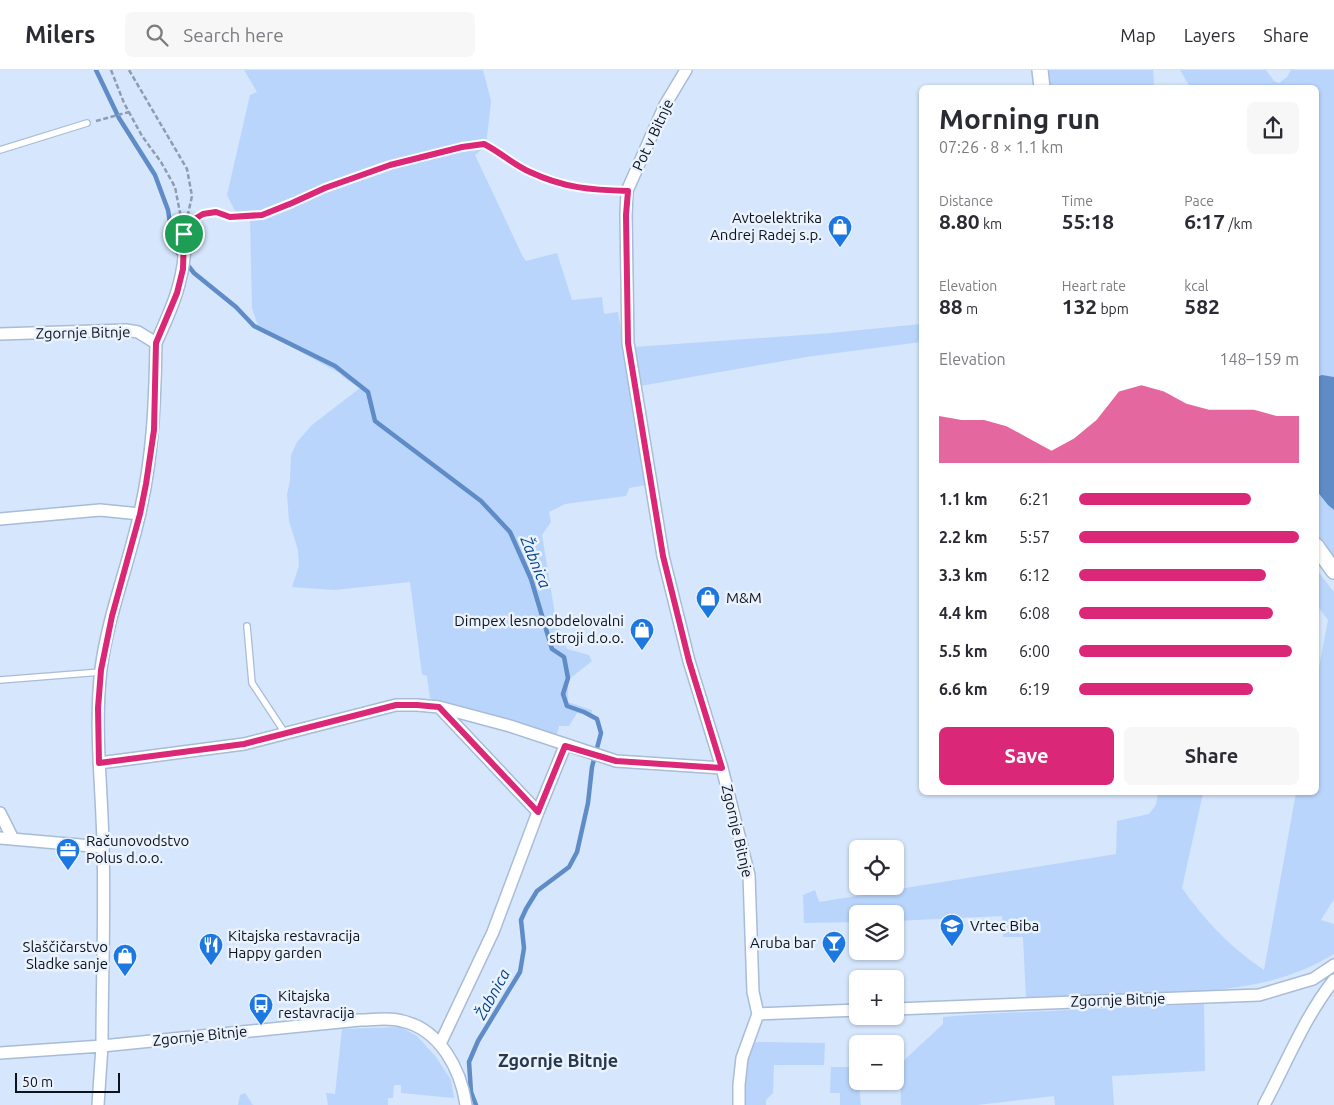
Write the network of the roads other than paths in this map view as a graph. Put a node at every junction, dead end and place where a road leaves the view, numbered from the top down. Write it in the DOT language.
graph roads {
  1 [pos="686,70"];
  2 [pos="1040,70"];
  3 [pos="1042,85"];
  4 [pos="87,123"];
  5 [pos="0,150"];
  6 [pos="185,247"];
  7 [pos="627,292"];
  8 [pos="0,334"];
  9 [pos="156,343"];
  10 [pos="140,514"];
  11 [pos="0,519"];
  12 [pos="1319,550"];
  13 [pos="1334,571"];
  14 [pos="247,626"];
  15 [pos="101,672"];
  16 [pos="0,680"];
  17 [pos="439,707"];
  18 [pos="285,733"];
  19 [pos="565,746"];
  20 [pos="99,763"];
  21 [pos="722,768"];
  22 [pos="538,812"];
  23 [pos="0,813"];
  24 [pos="0,838"];
  25 [pos="13,839"];
  26 [pos="103,847"];
  27 [pos="1334,965"];
  28 [pos="1334,980"];
  29 [pos="904,1009"];
  30 [pos="849,1010"];
  31 [pos="758,1014"];
  32 [pos="440,1044"];
  33 [pos="102,1046"];
  34 [pos="0,1054"];
  35 [pos="98,1105"];
  36 [pos="466,1105"];
  37 [pos="739,1105"];
  38 [pos="1264,1105"];
  1 -- 7 [label="street, Pot v Bitnje"];
  2 -- 3 [label="street"];
  4 -- 5 [label="lane"];
  6 -- 9 [label="street"];
  7 -- 21 [label="street, Zgornje Bitnje"];
  8 -- 9 [label="street, Zgornje Bitnje"];
  9 -- 10 [label="street"];
  10 -- 11 [label="street"];
  10 -- 15 [label="street"];
  12 -- 13 [label="street"];
  14 -- 18 [label="lane"];
  15 -- 16 [label="lane"];
  15 -- 20 [label="street"];
  17 -- 18 [label="street, Zgornje Bitnje"];
  17 -- 19 [label="street, Zgornje Bitnje"];
  17 -- 22 [label="street"];
  18 -- 20 [label="street, Zgornje Bitnje"];
  19 -- 21 [label="street, Zgornje Bitnje"];
  19 -- 22 [label="street"];
  20 -- 26 [label="street"];
  21 -- 31 [label="street, Zgornje Bitnje"];
  22 -- 32 [label="street"];
  23 -- 25 [label="street"];
  24 -- 25 [label="street"];
  25 -- 26 [label="street"];
  26 -- 33 [label="street"];
  27 -- 29 [label="street, Zgornje Bitnje"];
  28 -- 38 [label="street"];
  30 -- 31 [label="street"];
  31 -- 37 [label="street"];
  32 -- 33 [label="street, Zgornje Bitnje"];
  32 -- 36 [label="street, Zgornje Bitnje"];
  33 -- 34 [label="street, Zgornje Bitnje"];
  33 -- 35 [label="street"];
}
